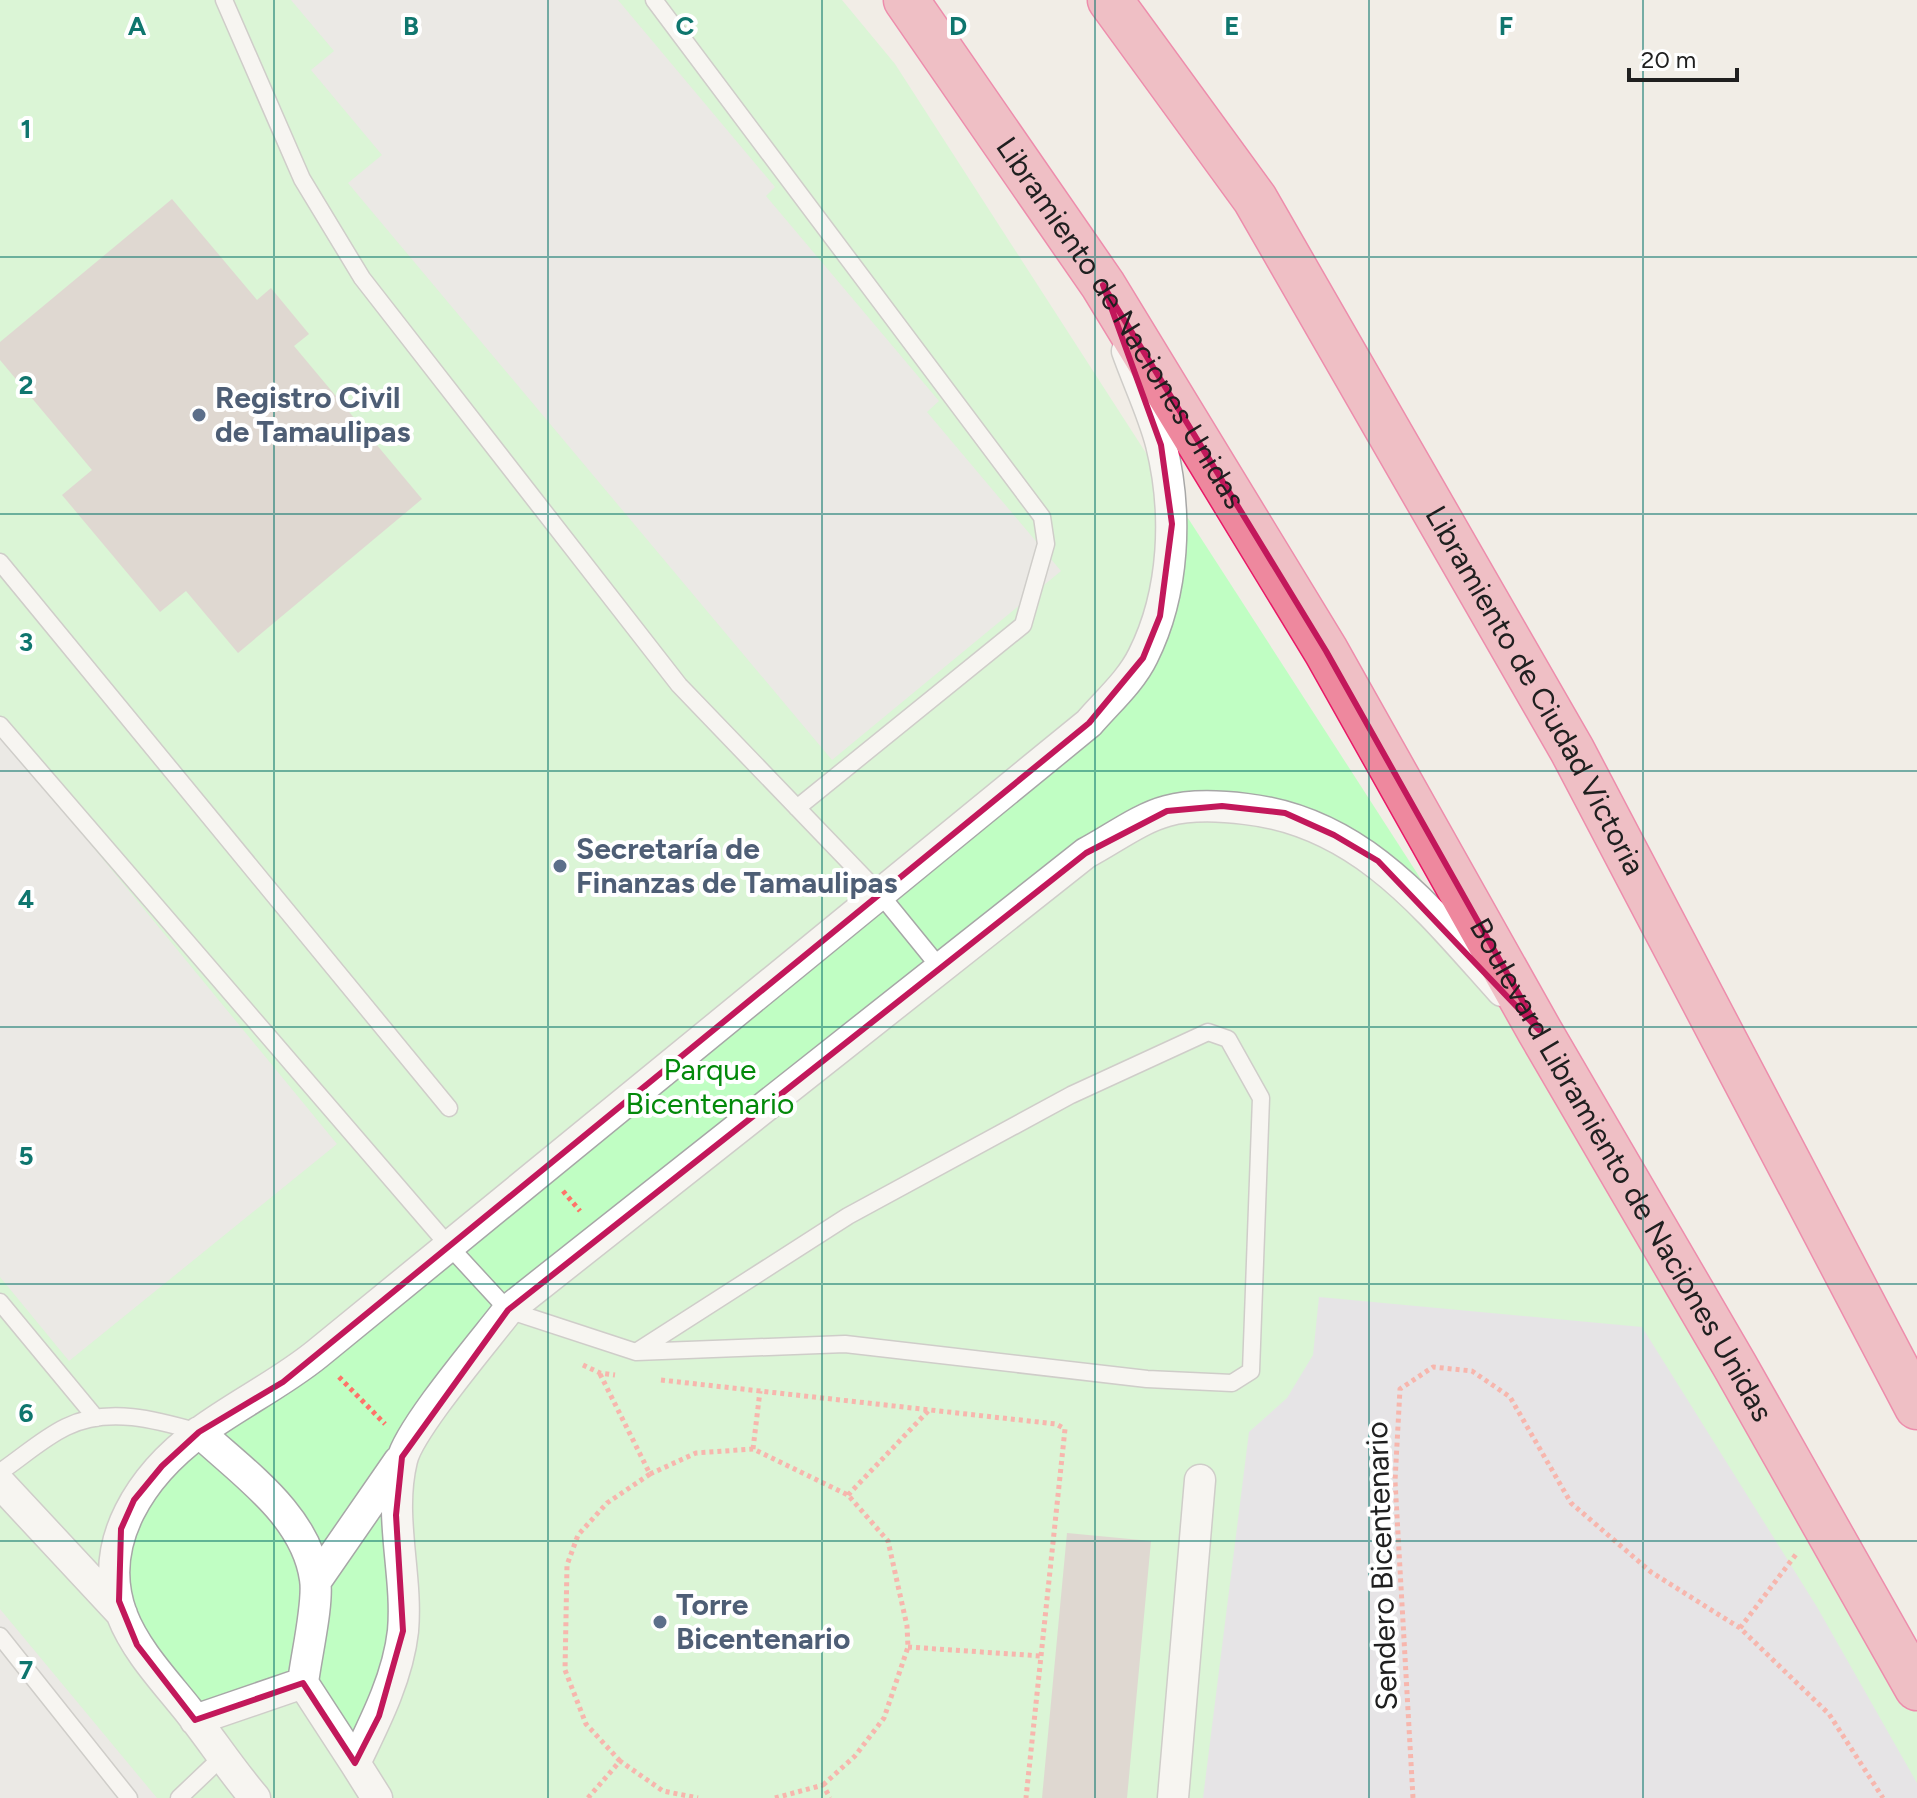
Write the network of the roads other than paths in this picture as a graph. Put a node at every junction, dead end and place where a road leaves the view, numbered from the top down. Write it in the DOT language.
graph roads {
  1 [pos="224,0"];
  2 [pos="654,0"];
  3 [pos="906,0"];
  4 [pos="1110,0"];
  5 [pos="1103,285"];
  6 [pos="0,562"];
  7 [pos="1326,651"];
  8 [pos="0,725"];
  9 [pos="797,808"];
  10 [pos="880,894"];
  11 [pos="941,969"];
  12 [pos="1539,1030"];
  13 [pos="449,1108"];
  14 [pos="449,1246"];
  15 [pos="0,1302"];
  16 [pos="508,1310"];
  17 [pos="636,1352"];
  18 [pos="1917,1407"];
  19 [pos="96,1418"];
  20 [pos="199,1432"];
  21 [pos="405,1452"];
  22 [pos="0,1472"];
  23 [pos="1200,1480"];
  24 [pos="0,1483"];
  25 [pos="316,1581"];
  26 [pos="122,1614"];
  27 [pos="0,1636"];
  28 [pos="303,1683"];
  29 [pos="1915,1683"];
  30 [pos="195,1720"];
  31 [pos="221,1758"];
  32 [pos="355,1763"];
  33 [pos="129,1798"];
  34 [pos="179,1798"];
  35 [pos="255,1798"];
  36 [pos="377,1798"];
  37 [pos="1173,1798"];
  1 -- 9 [label="lane"];
  2 -- 9 [label="lane"];
  3 -- 5 [label="highway, Libramiento de Naciones Unidas"];
  4 -- 18 [label="highway, Libramiento de Ciudad Victoria"];
  5 -- 7 [label="highway, Libramiento de Naciones Unidas"];
  5 -- 10 [label="street"];
  6 -- 13 [label="lane"];
  7 -- 12 [label="highway, Boulevard Libramiento de Naciones Unidas"];
  8 -- 14 [label="lane"];
  9 -- 10 [label="lane"];
  10 -- 11 [label="lane"];
  10 -- 14 [label="street"];
  11 -- 12 [label="street"];
  11 -- 16 [label="street"];
  12 -- 29 [label="highway, Boulevard Libramiento de Naciones Unidas"];
  14 -- 16 [label="lane"];
  14 -- 20 [label="street"];
  15 -- 19 [label="lane"];
  16 -- 17 [label="lane"];
  16 -- 21 [label="street"];
  17 -- 17 [label="lane"];
  19 -- 20 [label="lane"];
  19 -- 22 [label="lane"];
  20 -- 25 [label="street"];
  20 -- 26 [label="street"];
  21 -- 25 [label="street"];
  21 -- 32 [label="street"];
  23 -- 37 [label="street"];
  24 -- 26 [label="street"];
  25 -- 28 [label="street"];
  26 -- 30 [label="street"];
  27 -- 33 [label="lane"];
  28 -- 30 [label="street"];
  28 -- 32 [label="street"];
  30 -- 31 [label="street"];
  31 -- 34 [label="lane"];
  31 -- 35 [label="street"];
  32 -- 36 [label="street"];
}
